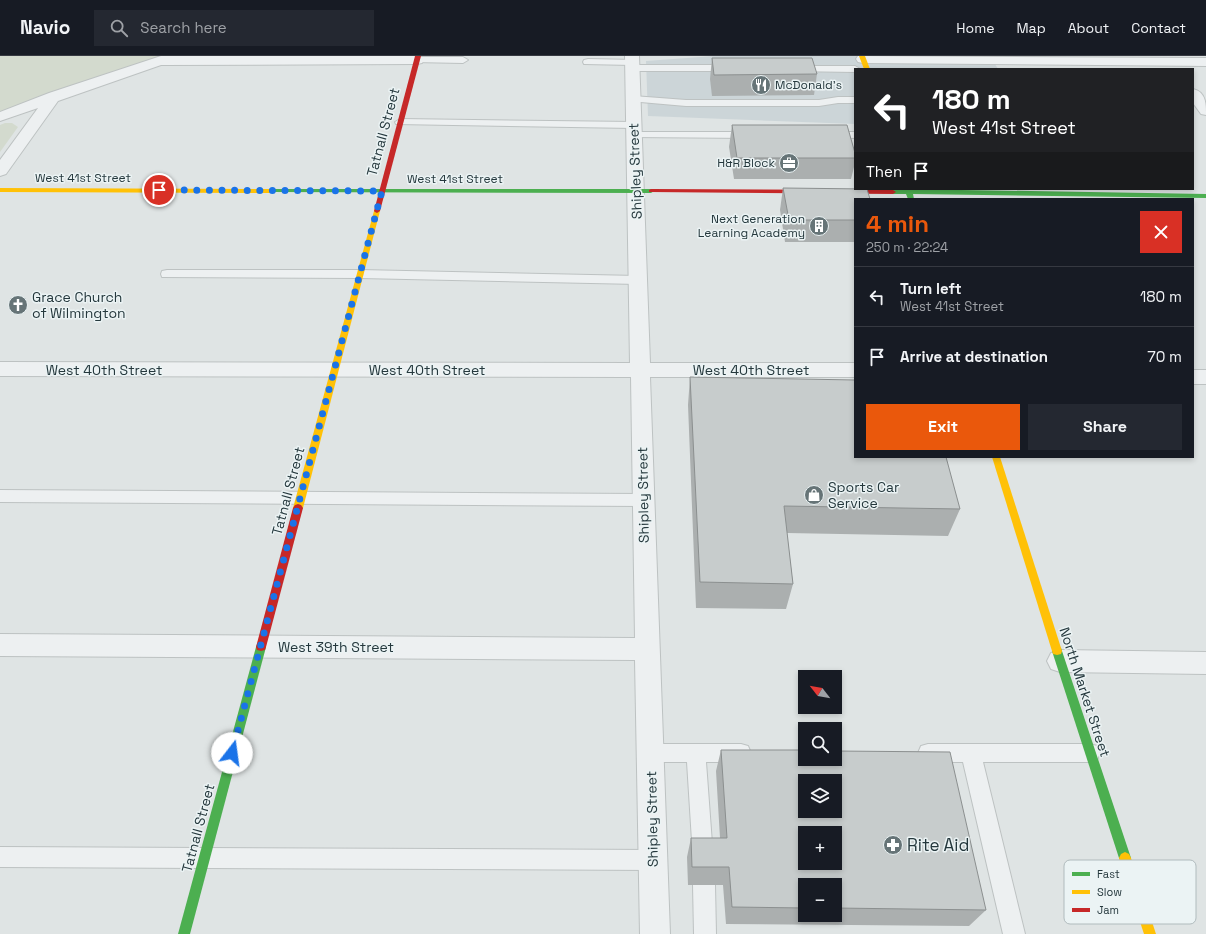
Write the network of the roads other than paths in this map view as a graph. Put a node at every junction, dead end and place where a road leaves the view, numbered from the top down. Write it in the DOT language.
graph roads {
  1 [pos="175,56"];
  2 [pos="417,58"];
  3 [pos="463,60"];
  4 [pos="158,61"];
  5 [pos="588,62"];
  6 [pos="632,62"];
  7 [pos="1170,62"];
  8 [pos="1206,62"];
  9 [pos="862,63"];
  10 [pos="743,68"];
  11 [pos="783,69"];
  12 [pos="1194,94"];
  13 [pos="54,96"];
  14 [pos="632,98"];
  15 [pos="854,100"];
  16 [pos="1206,111"];
  17 [pos="0,117"];
  18 [pos="400,122"];
  19 [pos="634,130"];
  20 [pos="760,135"];
  21 [pos="816,135"];
  22 [pos="854,135"];
  23 [pos="0,171"];
  24 [pos="0,190"];
  25 [pos="382,191"];
  26 [pos="635,192"];
  27 [pos="909,194"];
  28 [pos="1206,196"];
  29 [pos="167,274"];
  30 [pos="360,274"];
  31 [pos="638,280"];
  32 [pos="0,370"];
  33 [pos="334,370"];
  34 [pos="640,370"];
  35 [pos="854,370"];
  36 [pos="1194,377"];
  37 [pos="1206,377"];
  38 [pos="996,458"];
  39 [pos="0,496"];
  40 [pos="300,499"];
  41 [pos="643,500"];
  42 [pos="0,645"];
  43 [pos="260,647"];
  44 [pos="647,648"];
  45 [pos="1060,661"];
  46 [pos="1206,663"];
  47 [pos="650,753"];
  48 [pos="696,753"];
  49 [pos="758,753"];
  50 [pos="911,753"];
  51 [pos="971,753"];
  52 [pos="1090,753"];
  53 [pos="703,857"];
  54 [pos="0,858"];
  55 [pos="204,858"];
  56 [pos="653,860"];
  57 [pos="1125,860"];
  58 [pos="704,885"];
  59 [pos="1147,924"];
  60 [pos="184,934"];
  61 [pos="655,934"];
  62 [pos="705,934"];
  63 [pos="1014,934"];
  64 [pos="1150,934"];
  1 -- 4 [label="street"];
  2 -- 3 [label="lane"];
  2 -- 4 [label="street"];
  2 -- 18 [label="street, Tatnall Street"];
  4 -- 13 [label="street"];
  5 -- 6 [label="lane"];
  6 -- 10 [label="lane"];
  6 -- 14 [label="street, Shipley Street"];
  7 -- 8 [label="street"];
  7 -- 9 [label="street"];
  9 -- 11 [label="lane"];
  12 -- 16 [label="street"];
  13 -- 17 [label="street"];
  13 -- 23 [label="street"];
  14 -- 15 [label="lane"];
  14 -- 19 [label="street, Shipley Street"];
  18 -- 19 [label="lane"];
  18 -- 25 [label="street, Tatnall Street"];
  19 -- 20 [label="lane"];
  19 -- 26 [label="street, Shipley Street"];
  21 -- 22 [label="lane"];
  24 -- 25 [label="street, West 41st Street"];
  25 -- 26 [label="street, West 41st Street"];
  25 -- 30 [label="street, Tatnall Street"];
  26 -- 27 [label="street, West 41st Street"];
  26 -- 31 [label="street, Shipley Street"];
  27 -- 28 [label="street, West 41st Street"];
  29 -- 30 [label="lane"];
  30 -- 31 [label="lane"];
  30 -- 33 [label="street, Tatnall Street"];
  31 -- 34 [label="street, Shipley Street"];
  32 -- 33 [label="street, West 40th Street"];
  33 -- 34 [label="street, West 40th Street"];
  33 -- 40 [label="street, Tatnall Street"];
  34 -- 35 [label="street, West 40th Street"];
  34 -- 41 [label="street, Shipley Street"];
  36 -- 37 [label="street"];
  38 -- 45 [label="street, North Market Street"];
  39 -- 40 [label="lane"];
  40 -- 41 [label="lane"];
  40 -- 43 [label="street, Tatnall Street"];
  41 -- 44 [label="street, Shipley Street"];
  42 -- 43 [label="street, West 39th Street"];
  43 -- 44 [label="street, West 39th Street"];
  43 -- 55 [label="street, Tatnall Street"];
  44 -- 47 [label="street, Shipley Street"];
  45 -- 46 [label="street"];
  45 -- 52 [label="street, North Market Street"];
  47 -- 48 [label="lane"];
  47 -- 56 [label="street, Shipley Street"];
  48 -- 49 [label="lane"];
  48 -- 53 [label="lane"];
  50 -- 51 [label="lane"];
  51 -- 52 [label="lane"];
  51 -- 63 [label="lane"];
  52 -- 57 [label="street, North Market Street"];
  54 -- 55 [label="lane"];
  55 -- 56 [label="lane"];
  55 -- 60 [label="street, Tatnall Street"];
  56 -- 61 [label="street, Shipley Street"];
  58 -- 62 [label="lane"];
  59 -- 64 [label="street, North Market Street"];
}
